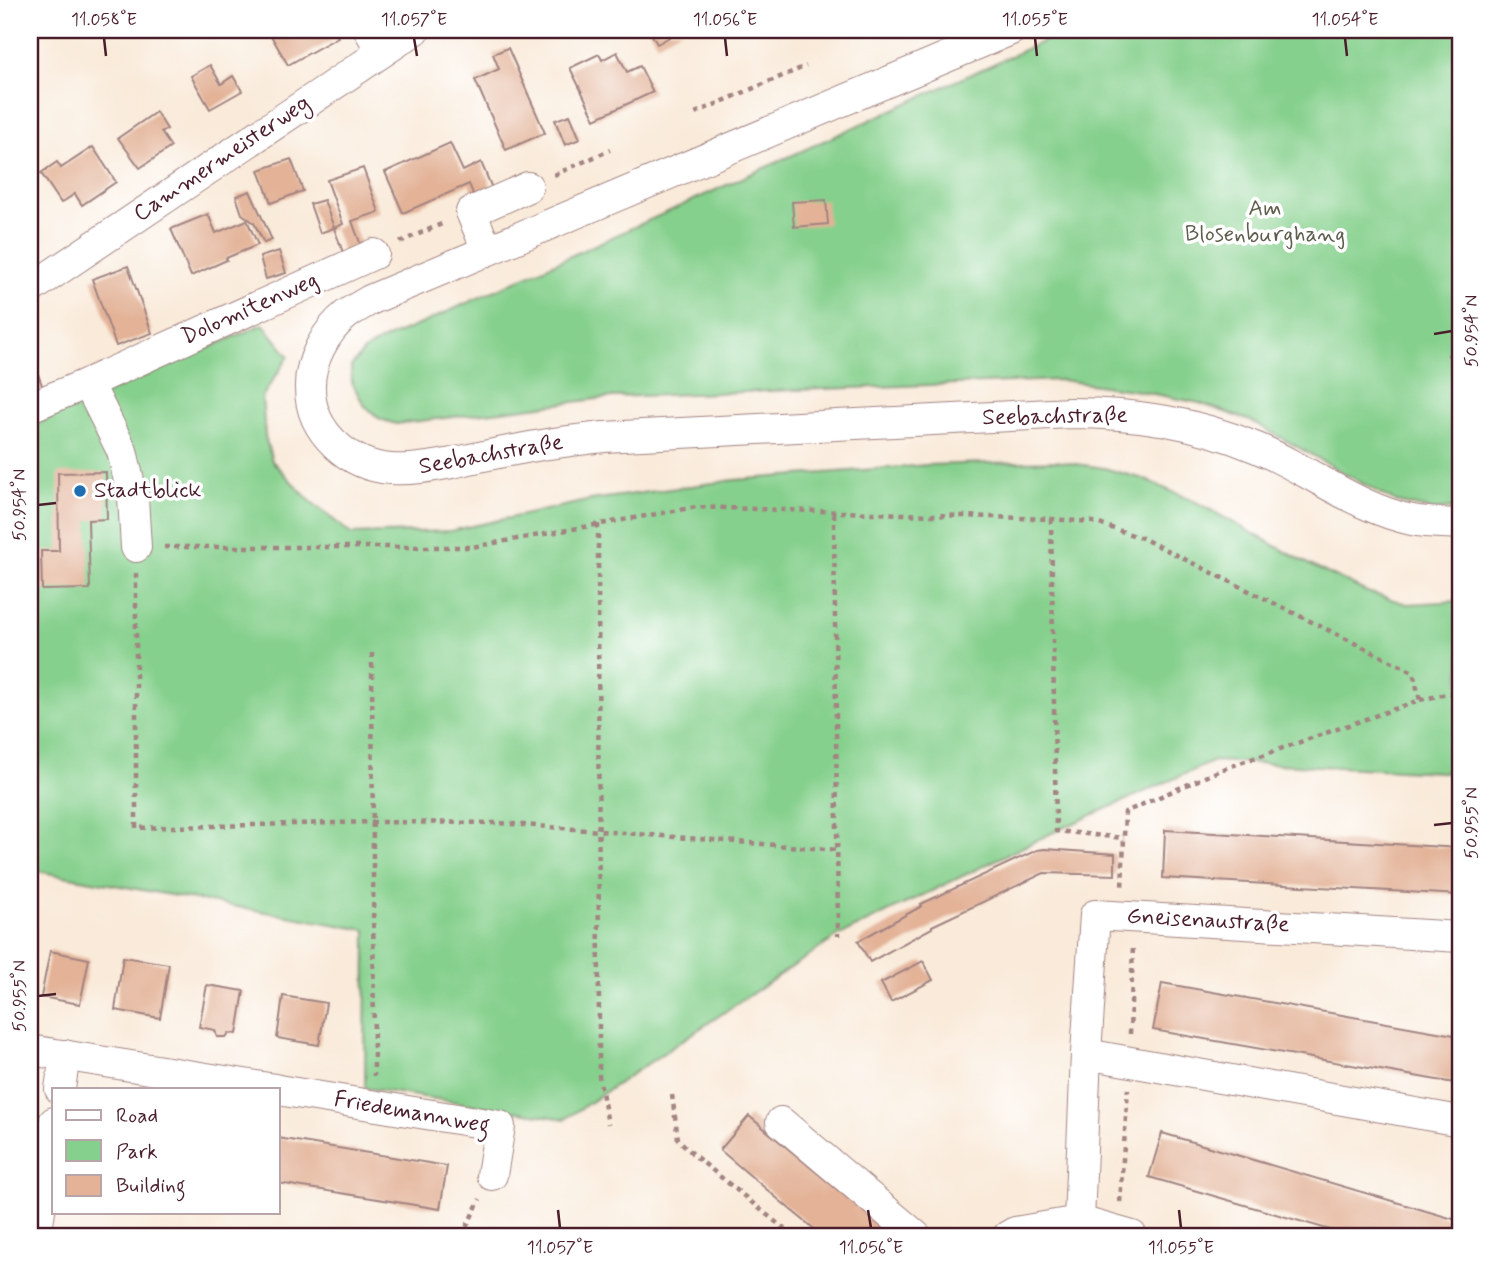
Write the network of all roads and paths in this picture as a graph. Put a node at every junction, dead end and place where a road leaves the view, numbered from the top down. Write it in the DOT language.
graph roads {
  1 [pos="415,30"];
  2 [pos="1011,30"];
  3 [pos="375,41"];
  4 [pos="806,66"];
  5 [pos="695,113"];
  6 [pos="610,150"];
  7 [pos="528,187"];
  8 [pos="471,212"];
  9 [pos="486,250"];
  10 [pos="374,254"];
  11 [pos="30,289"];
  12 [pos="88,383"];
  13 [pos="30,407"];
  14 [pos="834,513"];
  15 [pos="1051,519"];
  16 [pos="598,524"];
  17 [pos="1460,524"];
  18 [pos="136,547"];
  19 [pos="372,653"];
  20 [pos="1460,691"];
  21 [pos="1420,700"];
  22 [pos="373,821"];
  23 [pos="598,831"];
  24 [pos="1124,838"];
  25 [pos="838,850"];
  26 [pos="1122,916"];
  27 [pos="838,936"];
  28 [pos="1460,937"];
  29 [pos="30,1049"];
  30 [pos="1086,1054"];
  31 [pos="65,1055"];
  32 [pos="60,1088"];
  33 [pos="271,1088"];
  34 [pos="280,1089"];
  35 [pos="672,1095"];
  36 [pos="374,1105"];
  37 [pos="1460,1121"];
  38 [pos="781,1122"];
  39 [pos="608,1124"];
  40 [pos="52,1135"];
  41 [pos="492,1175"];
  42 [pos="1079,1221"];
  43 [pos="36,1236"];
  44 [pos="462,1236"];
  45 [pos="793,1236"];
  46 [pos="916,1236"];
  47 [pos="1009,1236"];
  48 [pos="1132,1236"];
  1 -- 3 [label="street, Cammermeisterweg"];
  2 -- 9 [label="street, Seebachstraße"];
  3 -- 11 [label="street, Cammermeisterweg"];
  4 -- 5 [label="path"];
  6 -- 7 [label="path"];
  7 -- 8 [label="street"];
  8 -- 9 [label="street"];
  8 -- 10 [label="path"];
  9 -- 17 [label="street, Seebachstraße"];
  10 -- 12 [label="street, Dolomitenweg"];
  12 -- 13 [label="street, Dolomitenweg"];
  12 -- 18 [label="street"];
  14 -- 15 [label="path"];
  14 -- 16 [label="path"];
  14 -- 25 [label="path"];
  15 -- 21 [label="path"];
  15 -- 24 [label="path"];
  16 -- 18 [label="path"];
  16 -- 23 [label="path"];
  18 -- 22 [label="path"];
  19 -- 22 [label="path"];
  20 -- 21 [label="path"];
  21 -- 24 [label="path"];
  22 -- 23 [label="path"];
  22 -- 36 [label="path"];
  23 -- 25 [label="path"];
  23 -- 39 [label="path"];
  24 -- 26 [label="path"];
  25 -- 27 [label="path"];
  26 -- 28 [label="street, Gneisenaustraße"];
  26 -- 30 [label="street, Gneisenaustraße"];
  29 -- 31 [label="street, Friedemannweg"];
  30 -- 37 [label="street"];
  30 -- 42 [label="street, Gneisenaustraße"];
  31 -- 32 [label="street"];
  31 -- 33 [label="street, Friedemannweg"];
  34 -- 36 [label="street, Friedemannweg"];
  35 -- 45 [label="path"];
  36 -- 41 [label="street, Friedemannweg"];
  38 -- 46 [label="street"];
  40 -- 43 [label="street"];
  41 -- 44 [label="path"];
  42 -- 47 [label="street"];
  42 -- 48 [label="street"];
}
